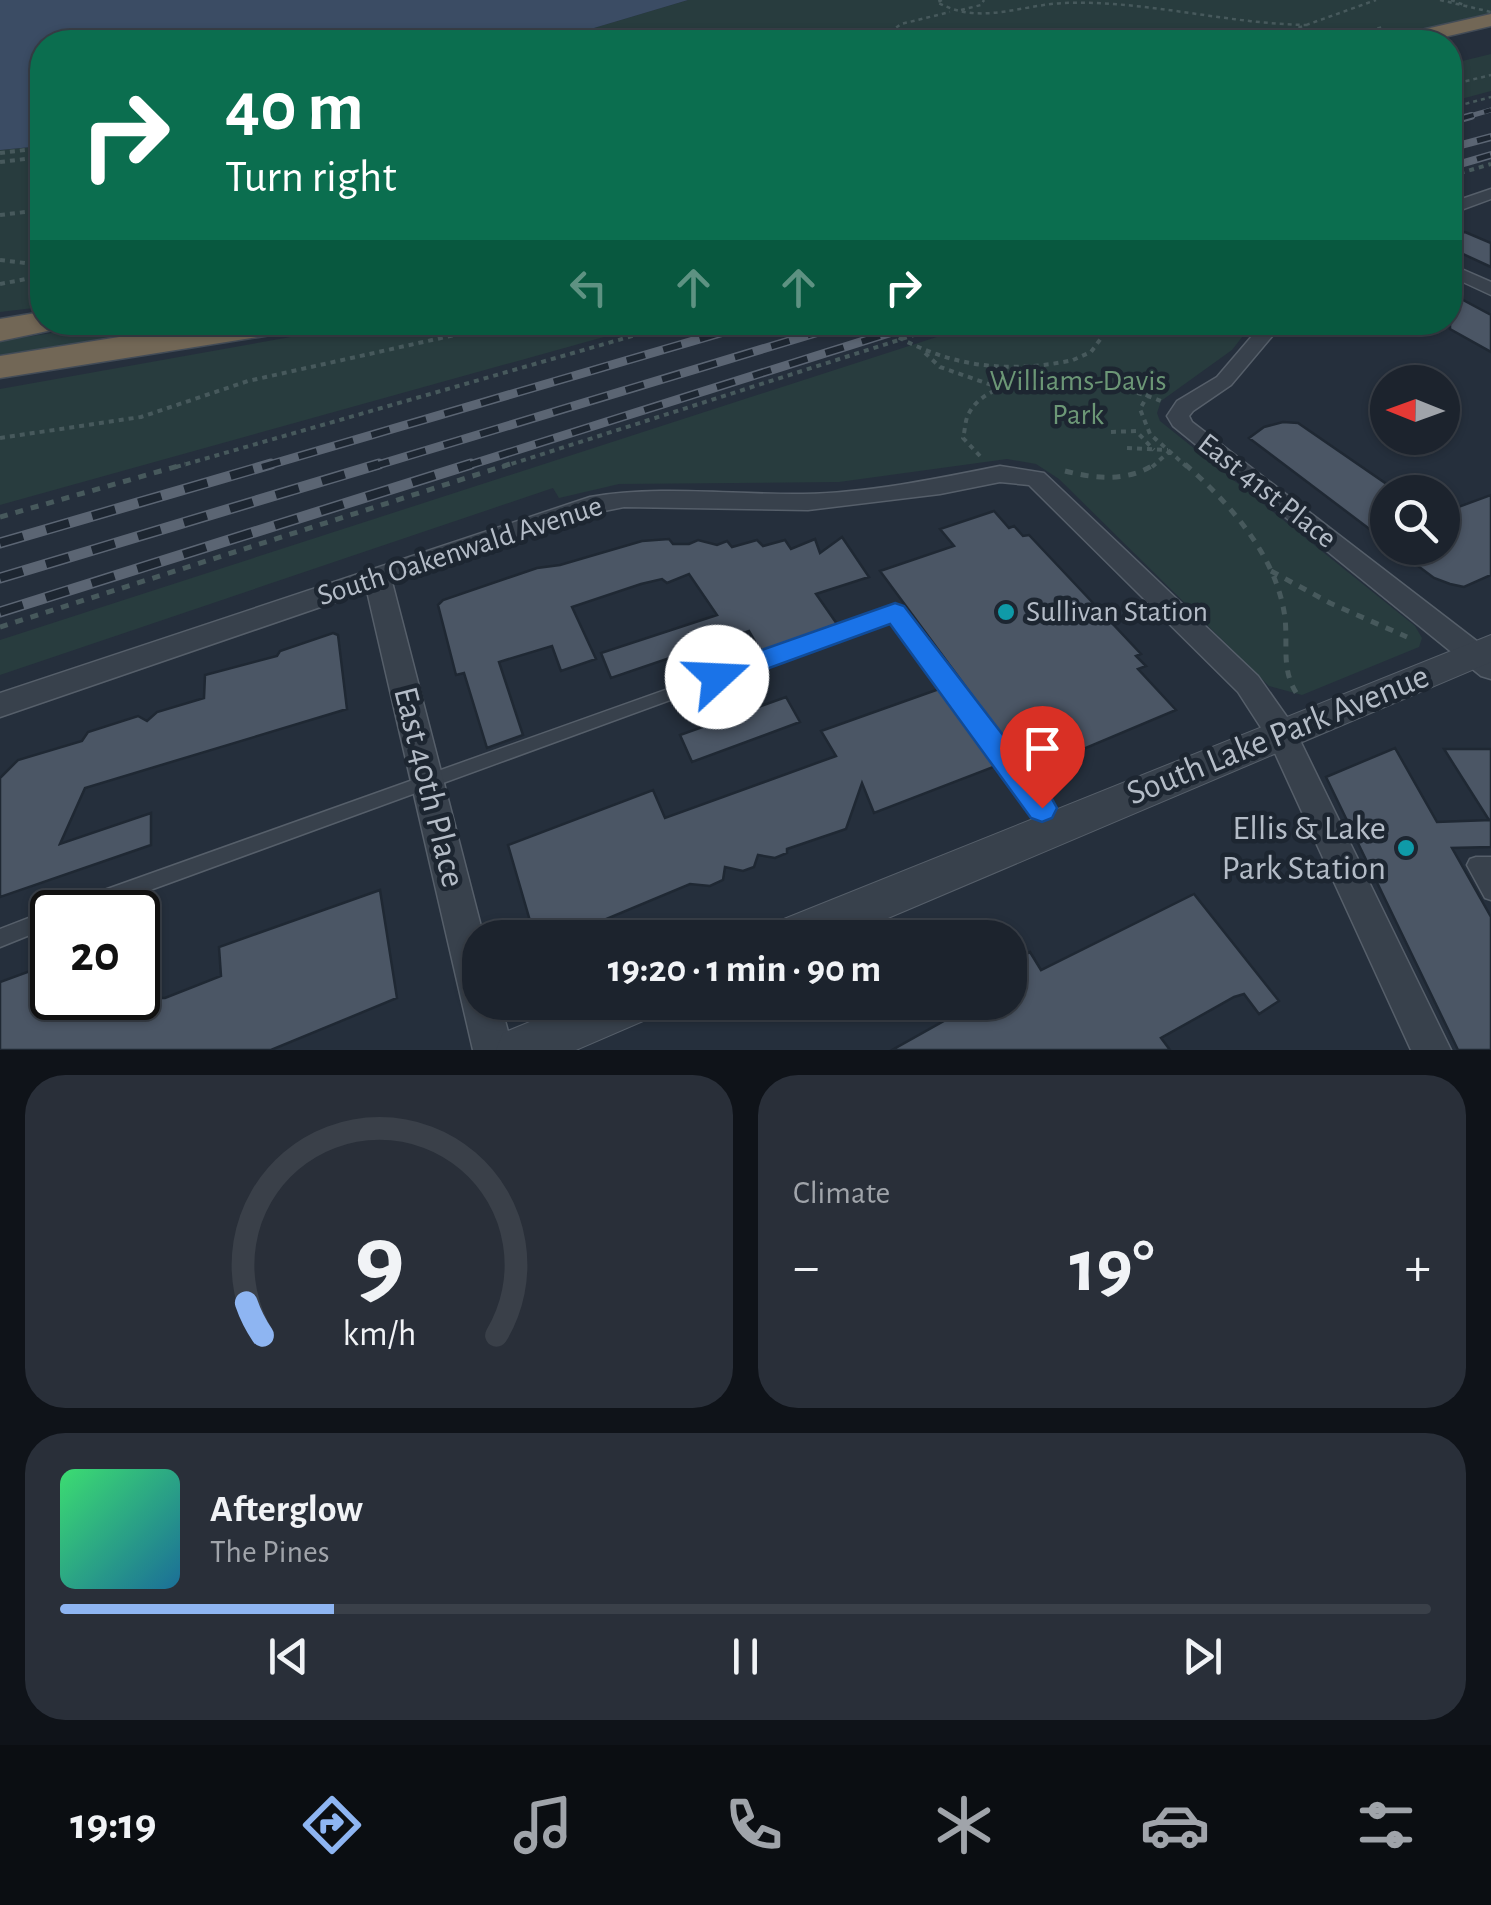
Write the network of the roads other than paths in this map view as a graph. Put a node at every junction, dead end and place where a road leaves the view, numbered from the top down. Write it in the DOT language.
graph roads {
  1 [pos="1491,20"];
  2 [pos="1449,30"];
  3 [pos="1491,194"];
  4 [pos="1462,205"];
  5 [pos="1462,274"];
  6 [pos="1491,289"];
  7 [pos="30,325"];
  8 [pos="0,330"];
  9 [pos="201,335"];
  10 [pos="1264,335"];
  11 [pos="0,367"];
  12 [pos="378,576"];
  13 [pos="1485,657"];
  14 [pos="0,705"];
  15 [pos="1281,733"];
  16 [pos="427,781"];
  17 [pos="1055,826"];
  18 [pos="1491,865"];
  19 [pos="128,890"];
  20 [pos="1491,892"];
  21 [pos="832,920"];
  22 [pos="462,923"];
  23 [pos="30,926"];
  24 [pos="0,938"];
  25 [pos="486,1020"];
  26 [pos="605,1020"];
  27 [pos="573,1040"];
  28 [pos="493,1050"];
  29 [pos="520,1050"];
  30 [pos="1430,1050"];
  1 -- 2 [label="highway"];
  3 -- 4 [label="street"];
  5 -- 6 [label="street"];
  7 -- 8 [label="highway"];
  9 -- 11 [label="highway"];
  10 -- 13 [label="street, East 41st Place"];
  12 -- 14 [label="street, South Oakenwald Avenue"];
  12 -- 15 [label="street, South Oakenwald Avenue"];
  12 -- 16 [label="street, East 40th Place"];
  13 -- 15 [label="street, South Lake Park Avenue"];
  15 -- 17 [label="street, South Lake Park Avenue"];
  15 -- 30 [label="street"];
  16 -- 17 [label="lane"];
  16 -- 19 [label="lane"];
  16 -- 22 [label="street, East 40th Place"];
  17 -- 21 [label="street, South Lake Park Avenue"];
  18 -- 20 [label="lane"];
  23 -- 24 [label="lane"];
  25 -- 28 [label="street, East 40th Place"];
  26 -- 27 [label="street"];
  27 -- 29 [label="street"];
}
